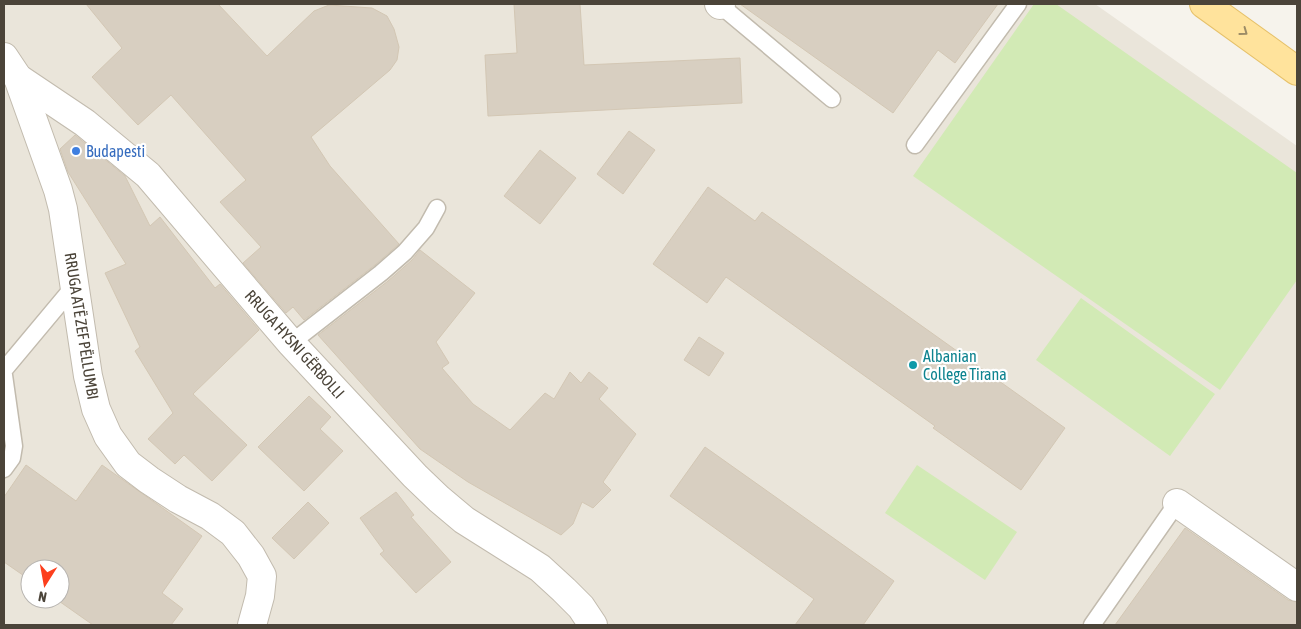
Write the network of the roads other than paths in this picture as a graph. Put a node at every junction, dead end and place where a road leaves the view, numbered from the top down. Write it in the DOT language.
graph roads {
  1 [pos="720,4"];
  2 [pos="1018,4"];
  3 [pos="1204,4"];
  4 [pos="11,68"];
  5 [pos="1297,71"];
  6 [pos="832,99"];
  7 [pos="915,145"];
  8 [pos="437,208"];
  9 [pos="74,285"];
  10 [pos="291,343"];
  11 [pos="4,370"];
  12 [pos="4,375"];
  13 [pos="4,469"];
  14 [pos="1177,503"];
  15 [pos="1297,587"];
  16 [pos="252,625"];
  17 [pos="593,625"];
  18 [pos="1092,625"];
  1 -- 6 [label="lane"];
  2 -- 7 [label="lane"];
  3 -- 5 [label="main road, one-way"];
  4 -- 9 [label="street, RRUGA ATË ZEF PËLLUMBI"];
  4 -- 10 [label="street, RRUGA HYSNI GËRBOLLI"];
  8 -- 10 [label="lane"];
  9 -- 11 [label="lane"];
  9 -- 16 [label="street, RRUGA ATË ZEF PËLLUMBI"];
  10 -- 17 [label="street, RRUGA HYSNI GËRBOLLI"];
  12 -- 13 [label="lane"];
  14 -- 15 [label="street"];
  14 -- 18 [label="lane"];
}
